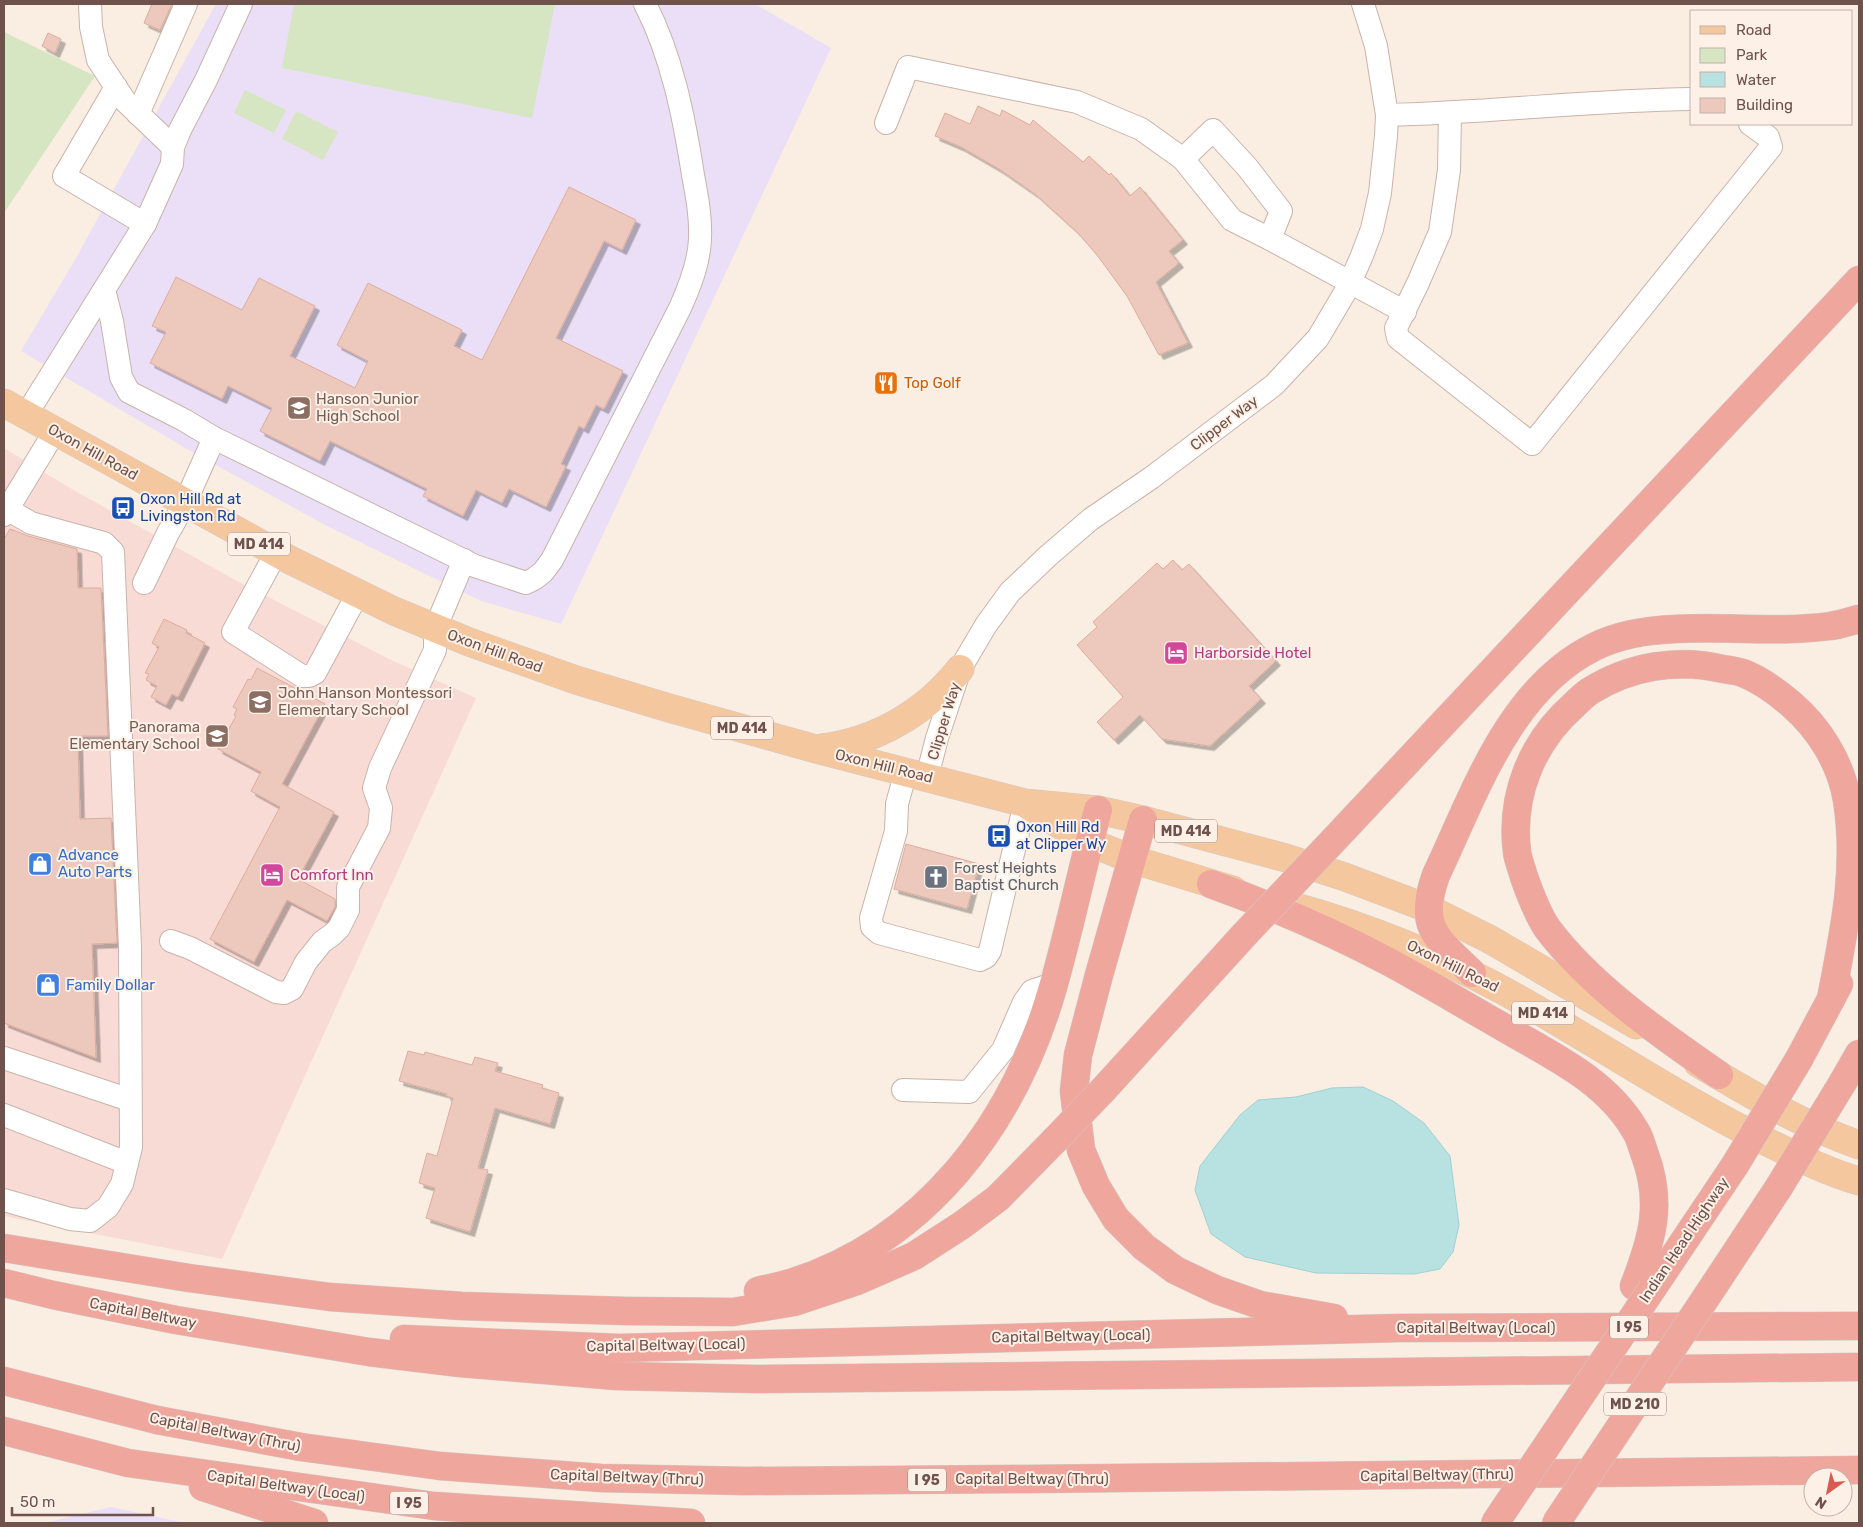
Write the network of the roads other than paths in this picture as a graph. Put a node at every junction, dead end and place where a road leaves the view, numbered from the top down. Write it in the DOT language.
graph roads {
  1 [pos="90,4"];
  2 [pos="186,4"];
  3 [pos="241,4"];
  4 [pos="645,4"];
  5 [pos="1363,4"];
  6 [pos="116,87"];
  7 [pos="1690,99"];
  8 [pos="1450,113"];
  9 [pos="138,114"];
  10 [pos="1387,115"];
  11 [pos="886,123"];
  12 [pos="1751,125"];
  13 [pos="173,147"];
  14 [pos="1183,159"];
  15 [pos="145,224"];
  16 [pos="1270,239"];
  17 [pos="1859,280"];
  18 [pos="1350,284"];
  19 [pos="104,290"];
  20 [pos="1405,312"];
  21 [pos="15,409"];
  22 [pos="55,430"];
  23 [pos="214,438"];
  24 [pos="186,503"];
  25 [pos="6,512"];
  26 [pos="276,553"];
  27 [pos="464,560"];
  28 [pos="144,583"];
  29 [pos="358,593"];
  30 [pos="1859,619"];
  31 [pos="435,629"];
  32 [pos="960,669"];
  33 [pos="816,748"];
  34 [pos="917,774"];
  35 [pos="1025,804"];
  36 [pos="1098,810"];
  37 [pos="1143,820"];
  38 [pos="1089,842"];
  39 [pos="1131,859"];
  40 [pos="1211,884"];
  41 [pos="1427,908"];
  42 [pos="171,941"];
  43 [pos="1859,948"];
  44 [pos="1472,973"];
  45 [pos="1053,984"];
  46 [pos="1831,999"];
  47 [pos="1859,1054"];
  48 [pos="4,1058"];
  49 [pos="1719,1075"];
  50 [pos="903,1090"];
  51 [pos="130,1100"];
  52 [pos="4,1115"];
  53 [pos="1859,1145"];
  54 [pos="127,1163"];
  55 [pos="1859,1181"];
  56 [pos="4,1200"];
  57 [pos="4,1248"];
  58 [pos="4,1282"];
  59 [pos="1643,1288"];
  60 [pos="626,1311"];
  61 [pos="1859,1326"];
  62 [pos="1399,1328"];
  63 [pos="283,1338"];
  64 [pos="1859,1367"];
  65 [pos="4,1381"];
  66 [pos="4,1431"];
  67 [pos="128,1462"];
  68 [pos="1859,1470"];
  69 [pos="638,1522"];
  70 [pos="314,1523"];
  71 [pos="692,1523"];
  72 [pos="1495,1523"];
  73 [pos="1556,1523"];
  1 -- 6 [label="street"];
  2 -- 9 [label="street"];
  3 -- 13 [label="street"];
  4 -- 27 [label="street"];
  5 -- 10 [label="street, Clipper Way"];
  6 -- 9 [label="street"];
  6 -- 15 [label="street"];
  7 -- 8 [label="street"];
  8 -- 10 [label="street"];
  8 -- 20 [label="street"];
  9 -- 13 [label="street"];
  10 -- 18 [label="street, Clipper Way"];
  11 -- 14 [label="street"];
  12 -- 20 [label="street"];
  13 -- 15 [label="street"];
  14 -- 16 [label="street"];
  14 -- 16 [label="street"];
  15 -- 19 [label="street"];
  16 -- 18 [label="street"];
  17 -- 60 [label="highway, bridge"];
  18 -- 20 [label="street"];
  18 -- 32 [label="street, Clipper Way"];
  19 -- 21 [label="street"];
  19 -- 23 [label="street"];
  21 -- 22 [label="main road, Oxon Hill Road / MD 414"];
  22 -- 24 [label="main road, Oxon Hill Road / MD 414"];
  22 -- 25 [label="street"];
  23 -- 24 [label="street"];
  23 -- 27 [label="street"];
  24 -- 26 [label="main road, Oxon Hill Road / MD 414"];
  24 -- 28 [label="street"];
  25 -- 51 [label="street"];
  26 -- 29 [label="main road, Oxon Hill Road / MD 414"];
  26 -- 29 [label="street"];
  27 -- 31 [label="street"];
  29 -- 31 [label="main road, Oxon Hill Road / MD 414"];
  30 -- 41 [label="highway"];
  31 -- 33 [label="main road, Oxon Hill Road / MD 414"];
  31 -- 42 [label="street"];
  32 -- 33 [label="main road"];
  32 -- 34 [label="street, Clipper Way"];
  33 -- 34 [label="main road, Oxon Hill Road / MD 414"];
  34 -- 35 [label="main road, Oxon Hill Road / MD 414"];
  34 -- 35 [label="street, Clipper Way"];
  35 -- 36 [label="main road, Oxon Hill Road / MD 414"];
  35 -- 38 [label="main road, Oxon Hill Road / MD 414"];
  36 -- 37 [label="main road, Oxon Hill Road / MD 414"];
  36 -- 38 [label="highway"];
  37 -- 39 [label="highway"];
  37 -- 41 [label="main road, Oxon Hill Road / MD 414"];
  38 -- 39 [label="main road, Oxon Hill Road / MD 414"];
  38 -- 45 [label="highway"];
  39 -- 40 [label="main road, Oxon Hill Road / MD 414"];
  39 -- 62 [label="highway"];
  40 -- 44 [label="main road, Oxon Hill Road / MD 414"];
  40 -- 59 [label="highway"];
  41 -- 44 [label="highway"];
  41 -- 49 [label="main road, Oxon Hill Road / MD 414"];
  43 -- 46 [label="highway, Indian Head Highway / MD 210"];
  44 -- 55 [label="main road, Oxon Hill Road / MD 414"];
  45 -- 50 [label="street"];
  45 -- 60 [label="highway"];
  46 -- 49 [label="highway"];
  46 -- 59 [label="highway, Indian Head Highway / MD 210, bridge"];
  47 -- 73 [label="highway, MD 210, bridge"];
  48 -- 51 [label="street"];
  49 -- 53 [label="main road, Oxon Hill Road / MD 414"];
  51 -- 54 [label="street"];
  52 -- 54 [label="street"];
  54 -- 56 [label="street"];
  57 -- 60 [label="highway"];
  58 -- 63 [label="highway, Capital Beltway / I 95"];
  59 -- 72 [label="highway, Indian Head Highway / MD 210, bridge"];
  61 -- 62 [label="highway, Capital Beltway (Local) / I 95"];
  62 -- 63 [label="highway, Capital Beltway (Local) / I 95"];
  63 -- 64 [label="highway, I 95"];
  65 -- 68 [label="highway, Capital Beltway (Thru) / I 95"];
  66 -- 67 [label="highway, Capital Beltway (Local) / I 95"];
  67 -- 69 [label="highway, Capital Beltway (Local) / I 95"];
  67 -- 70 [label="highway"];
  69 -- 71 [label="highway, Capital Beltway (Local) / I 95"];
}
